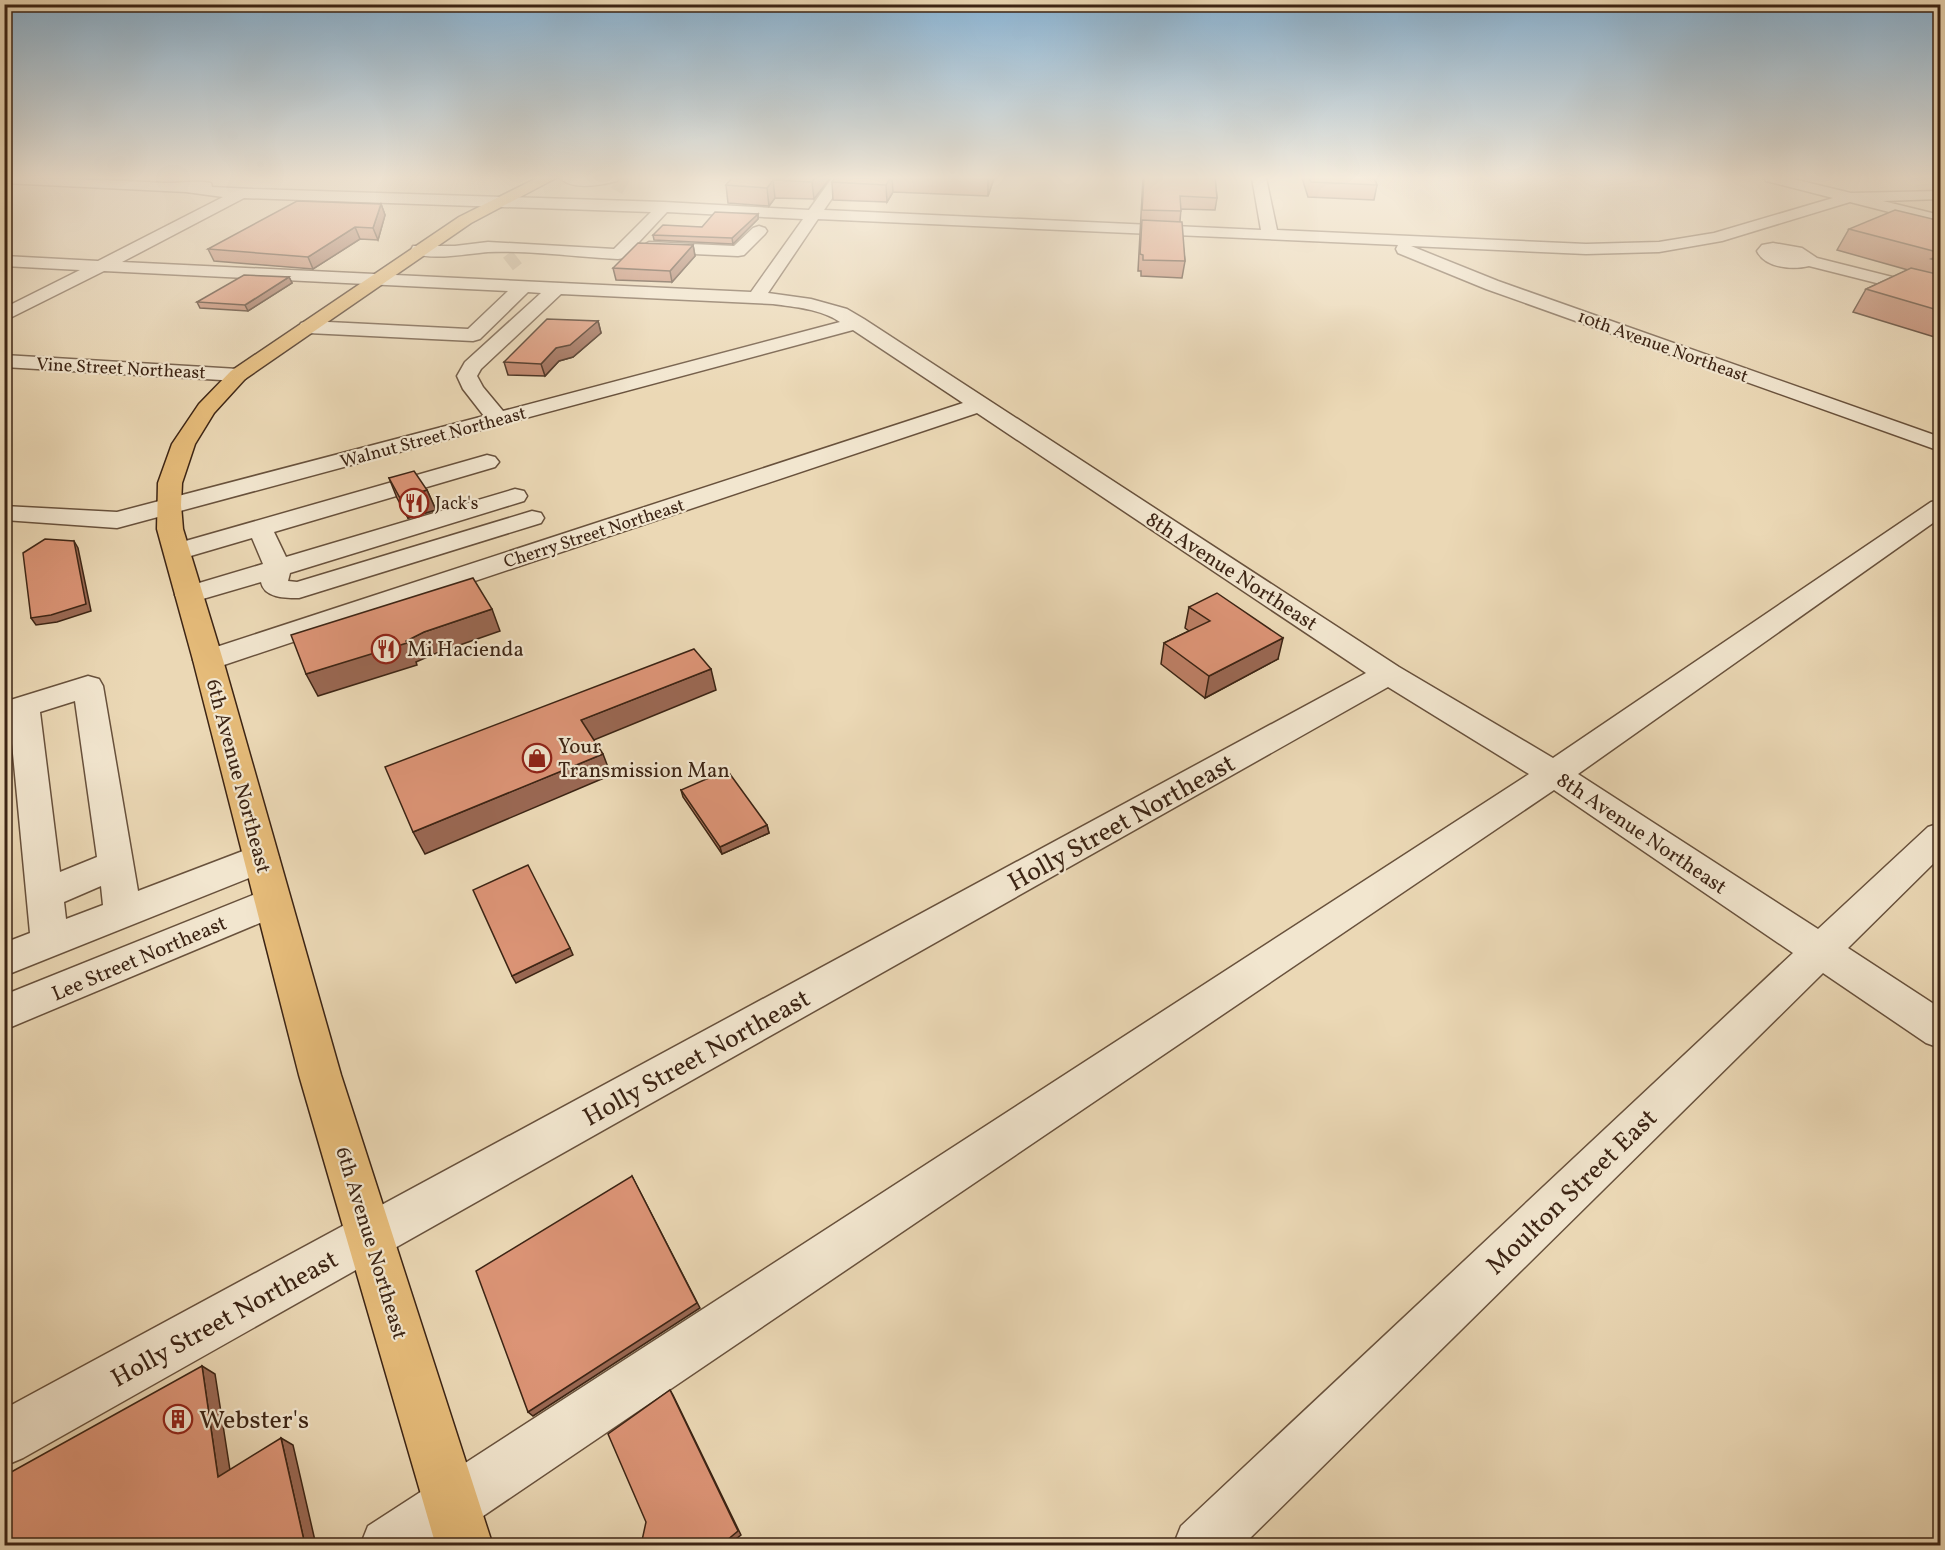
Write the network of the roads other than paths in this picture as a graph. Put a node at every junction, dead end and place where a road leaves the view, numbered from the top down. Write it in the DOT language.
graph roads {
  1 [pos="130,250"];
  2 [pos="419,250"];
  3 [pos="431,250"];
  4 [pos="461,250"];
  5 [pos="487,250"];
  6 [pos="516,250"];
  7 [pos="533,250"];
  8 [pos="622,250"];
  9 [pos="660,250"];
  10 [pos="737,250"];
  11 [pos="751,250"];
  12 [pos="789,250"];
  13 [pos="1407,250"];
  14 [pos="1785,250"];
  15 [pos="530,252"];
  16 [pos="576,252"];
  17 [pos="711,257"];
  18 [pos="4,261"];
  19 [pos="101,265"];
  20 [pos="379,279"];
  21 [pos="471,279"];
  22 [pos="524,286"];
  23 [pos="685,287"];
  24 [pos="557,288"];
  25 [pos="1941,294"];
  26 [pos="756,298"];
  27 [pos="474,306"];
  28 [pos="333,310"];
  29 [pos="366,311"];
  30 [pos="4,316"];
  31 [pos="857,323"];
  32 [pos="308,327"];
  33 [pos="4,361"];
  34 [pos="238,375"];
  35 [pos="979,405"];
  36 [pos="494,414"];
  37 [pos="462,429"];
  38 [pos="1941,444"];
  39 [pos="487,462"];
  40 [pos="515,496"];
  41 [pos="1941,507"];
  42 [pos="167,508"];
  43 [pos="4,513"];
  44 [pos="532,518"];
  45 [pos="260,528"];
  46 [pos="554,546"];
  47 [pos="177,552"];
  48 [pos="278,568"];
  49 [pos="189,595"];
  50 [pos="208,660"];
  51 [pos="1388,674"];
  52 [pos="14,710"];
  53 [pos="1554,774"];
  54 [pos="1941,836"];
  55 [pos="261,858"];
  56 [pos="115,864"];
  57 [pos="45,894"];
  58 [pos="273,902"];
  59 [pos="123,913"];
  60 [pos="51,942"];
  61 [pos="1821,952"];
  62 [pos="4,960"];
  63 [pos="4,1013"];
  64 [pos="1941,1029"];
  65 [pos="369,1238"];
  66 [pos="4,1439"];
  67 [pos="459,1524"];
  68 [pos="388,1545"];
  69 [pos="1201,1545"];
  1 -- 19 [label="street"];
  2 -- 20 [label="main road, 6th Avenue Northeast"];
  3 -- 4 [label="street"];
  5 -- 21 [label="street"];
  6 -- 15 [label="street"];
  7 -- 15 [label="street"];
  8 -- 16 [label="street"];
  9 -- 17 [label="street"];
  10 -- 17 [label="street"];
  11 -- 17 [label="street"];
  12 -- 26 [label="street"];
  13 -- 38 [label="street, 10th Avenue Northeast"];
  14 -- 25 [label="street"];
  15 -- 16 [label="street"];
  18 -- 19 [label="street"];
  19 -- 20 [label="street"];
  19 -- 30 [label="street"];
  20 -- 21 [label="street"];
  20 -- 28 [label="main road, 6th Avenue Northeast"];
  21 -- 22 [label="street"];
  21 -- 23 [label="street"];
  21 -- 27 [label="street"];
  22 -- 24 [label="street"];
  22 -- 32 [label="street"];
  23 -- 24 [label="street"];
  23 -- 26 [label="street, 8th Avenue Northeast"];
  24 -- 36 [label="street"];
  26 -- 31 [label="street, 8th Avenue Northeast"];
  28 -- 29 [label="street"];
  28 -- 32 [label="main road, 6th Avenue Northeast"];
  31 -- 35 [label="street, 8th Avenue Northeast"];
  31 -- 36 [label="street, Walnut Street Northeast"];
  32 -- 34 [label="main road, 6th Avenue Northeast"];
  33 -- 34 [label="street, Vine Street Northeast"];
  34 -- 42 [label="main road, 6th Avenue Northeast"];
  35 -- 46 [label="street, Cherry Street Northeast"];
  35 -- 51 [label="street, 8th Avenue Northeast"];
  36 -- 37 [label="street, Walnut Street Northeast"];
  37 -- 39 [label="street"];
  37 -- 42 [label="street, Walnut Street Northeast"];
  39 -- 40 [label="street"];
  39 -- 45 [label="street"];
  40 -- 44 [label="street"];
  40 -- 48 [label="street"];
  41 -- 53 [label="street"];
  42 -- 43 [label="street, Walnut Street Northeast"];
  42 -- 47 [label="main road, 6th Avenue Northeast"];
  44 -- 46 [label="street"];
  44 -- 48 [label="street"];
  45 -- 47 [label="street"];
  45 -- 48 [label="street"];
  46 -- 50 [label="street, Cherry Street Northeast"];
  47 -- 49 [label="main road, 6th Avenue Northeast"];
  48 -- 49 [label="street"];
  49 -- 50 [label="main road, 6th Avenue Northeast"];
  50 -- 55 [label="main road, 6th Avenue Northeast"];
  51 -- 53 [label="street, 8th Avenue Northeast"];
  51 -- 65 [label="street, Holly Street Northeast"];
  52 -- 56 [label="street"];
  52 -- 57 [label="street"];
  53 -- 61 [label="street, 8th Avenue Northeast"];
  53 -- 67 [label="street"];
  54 -- 61 [label="street, Moulton Street East"];
  55 -- 58 [label="main road, 6th Avenue Northeast"];
  55 -- 59 [label="street"];
  56 -- 57 [label="street"];
  56 -- 59 [label="street"];
  57 -- 60 [label="street"];
  58 -- 63 [label="street, Lee Street Northeast"];
  58 -- 65 [label="main road, 6th Avenue Northeast"];
  59 -- 60 [label="street"];
  60 -- 62 [label="street"];
  61 -- 64 [label="street, 8th Avenue Northeast"];
  61 -- 69 [label="street, Moulton Street East"];
  65 -- 66 [label="street, Holly Street Northeast"];
  65 -- 67 [label="main road, 6th Avenue Northeast"];
  67 -- 68 [label="street"];
}
